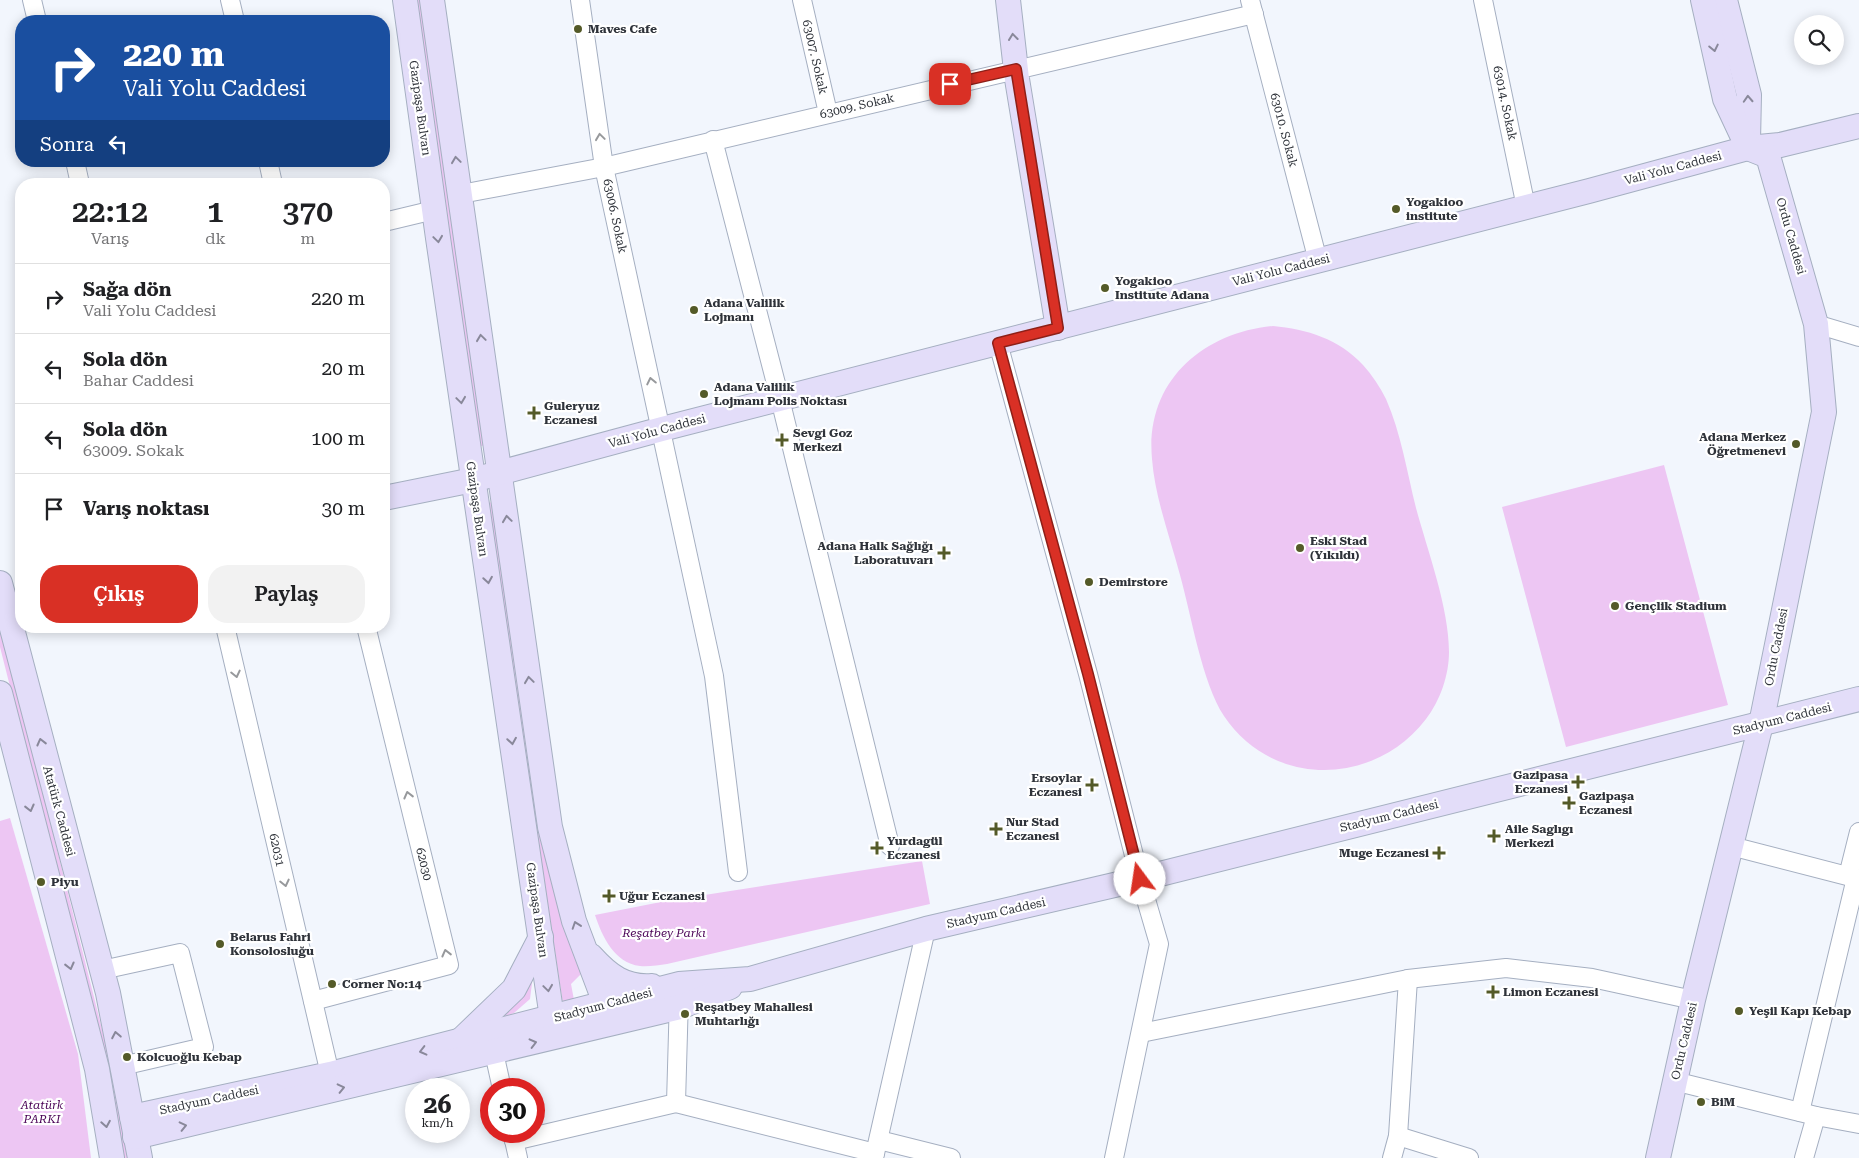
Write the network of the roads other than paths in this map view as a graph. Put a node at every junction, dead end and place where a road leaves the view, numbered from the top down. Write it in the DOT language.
graph roads {
  1 [pos="32,0"];
  2 [pos="230,0"];
  3 [pos="405,0"];
  4 [pos="432,0"];
  5 [pos="580,0"];
  6 [pos="802,0"];
  7 [pos="1008,0"];
  8 [pos="1483,0"];
  9 [pos="1703,0"];
  10 [pos="1725,0"];
  11 [pos="1252,7"];
  12 [pos="36,15"];
  13 [pos="234,15"];
  14 [pos="1016,69"];
  15 [pos="828,113"];
  16 [pos="1859,126"];
  17 [pos="713,140"];
  18 [pos="1748,148"];
  19 [pos="604,167"];
  20 [pos="460,194"];
  21 [pos="1526,207"];
  22 [pos="434,210"];
  23 [pos="390,221"];
  24 [pos="1318,261"];
  25 [pos="1816,324"];
  26 [pos="1058,328"];
  27 [pos="1859,337"];
  28 [pos="998,343"];
  29 [pos="780,399"];
  30 [pos="662,429"];
  31 [pos="500,473"];
  32 [pos="473,480"];
  33 [pos="390,497"];
  34 [pos="5,595"];
  35 [pos="227,633"];
  36 [pos="368,633"];
  37 [pos="0,693"];
  38 [pos="1859,699"];
  39 [pos="1761,724"];
  40 [pos="1859,832"];
  41 [pos="890,846"];
  42 [pos="1731,846"];
  43 [pos="738,872"];
  44 [pos="1854,878"];
  45 [pos="1140,879"];
  46 [pos="926,929"];
  47 [pos="541,937"];
  48 [pos="585,949"];
  49 [pos="102,970"];
  50 [pos="1408,979"];
  51 [pos="679,996"];
  52 [pos="1693,1000"];
  53 [pos="313,1001"];
  54 [pos="605,1004"];
  55 [pos="552,1018"];
  56 [pos="1141,1033"];
  57 [pos="458,1042"];
  58 [pos="491,1043"];
  59 [pos="122,1066"];
  60 [pos="330,1074"];
  61 [pos="499,1078"];
  62 [pos="1674,1081"];
  63 [pos="676,1102"];
  64 [pos="1808,1114"];
  65 [pos="1859,1124"];
  66 [pos="545,1129"];
  67 [pos="1398,1136"];
  68 [pos="136,1137"];
  69 [pos="515,1143"];
  70 [pos="876,1150"];
  71 [pos="112,1158"];
  72 [pos="518,1158"];
  73 [pos="951,1158"];
  74 [pos="1114,1158"];
  75 [pos="1392,1158"];
  76 [pos="1469,1158"];
  77 [pos="1658,1158"];
  78 [pos="1804,1158"];
  1 -- 12 [label="street"];
  2 -- 13 [label="street"];
  3 -- 22 [label="main road, Gazipaşa Bulvarı"];
  20 -- 4 [label="main road, one-way"];
  19 -- 5 [label="street, 63006. Sokak, one-way"];
  6 -- 15 [label="street, 63007. Sokak"];
  14 -- 7 [label="main road, one-way"];
  8 -- 21 [label="street, 63014. Sokak"];
  9 -- 18 [label="main road, one-way"];
  18 -- 10 [label="main road, one-way"];
  11 -- 14 [label="street, 63009. Sokak"];
  11 -- 24 [label="street, 63010. Sokak"];
  14 -- 15 [label="street, 63009. Sokak"];
  14 -- 26 [label="main road"];
  15 -- 17 [label="street, 63009. Sokak"];
  16 -- 18 [label="main road, Vali Yolu Caddesi"];
  17 -- 19 [label="street, 63009. Sokak"];
  17 -- 29 [label="street"];
  18 -- 21 [label="main road, Vali Yolu Caddesi"];
  18 -- 25 [label="main road, Ordu Caddesi"];
  19 -- 20 [label="street, 63009. Sokak"];
  30 -- 19 [label="street, 63006. Sokak, one-way"];
  31 -- 20 [label="main road, one-way"];
  21 -- 24 [label="main road, Vali Yolu Caddesi"];
  22 -- 23 [label="street"];
  22 -- 32 [label="main road, Gazipaşa Bulvarı, one-way"];
  24 -- 26 [label="main road, Vali Yolu Caddesi"];
  25 -- 27 [label="street"];
  25 -- 39 [label="main road, Ordu Caddesi"];
  26 -- 28 [label="main road, Vali Yolu Caddesi"];
  28 -- 29 [label="main road, Vali Yolu Caddesi"];
  28 -- 45 [label="street"];
  29 -- 30 [label="main road, Vali Yolu Caddesi"];
  29 -- 41 [label="street"];
  30 -- 31 [label="main road, Vali Yolu Caddesi"];
  30 -- 43 [label="street, 63006. Sokak"];
  31 -- 32 [label="main road, Vali Yolu Caddesi"];
  48 -- 31 [label="main road, one-way"];
  32 -- 33 [label="main road, Vali Yolu Caddesi"];
  32 -- 47 [label="main road, Gazipaşa Bulvarı, one-way"];
  49 -- 34 [label="main road, Atatürk Caddesi, one-way"];
  35 -- 53 [label="street, 62031, one-way"];
  53 -- 36 [label="street, 62030, one-way"];
  37 -- 71 [label="main road, one-way"];
  38 -- 39 [label="main road, Stadyum Caddesi"];
  39 -- 42 [label="main road, Ordu Caddesi"];
  39 -- 45 [label="main road, Stadyum Caddesi"];
  40 -- 44 [label="street"];
  42 -- 44 [label="street"];
  42 -- 52 [label="main road, Ordu Caddesi"];
  44 -- 64 [label="street"];
  45 -- 46 [label="main road, Stadyum Caddesi"];
  45 -- 56 [label="street"];
  46 -- 51 [label="main road, Stadyum Caddesi"];
  46 -- 70 [label="street"];
  47 -- 55 [label="main road, Gazipaşa Bulvarı, one-way"];
  47 -- 57 [label="main road"];
  48 -- 51 [label="main road"];
  48 -- 54 [label="main road"];
  59 -- 49 [label="main road, Atatürk Caddesi, one-way"];
  49 -- 59 [label="street"];
  50 -- 52 [label="street"];
  50 -- 56 [label="street"];
  50 -- 67 [label="street"];
  51 -- 54 [label="main road, Stadyum Caddesi"];
  58 -- 51 [label="main road, one-way"];
  51 -- 63 [label="street"];
  52 -- 62 [label="main road, Ordu Caddesi"];
  53 -- 60 [label="street, 62031"];
  54 -- 55 [label="main road, Stadyum Caddesi"];
  55 -- 58 [label="main road, Stadyum Caddesi"];
  56 -- 74 [label="street"];
  57 -- 58 [label="main road, Stadyum Caddesi"];
  57 -- 60 [label="main road, Stadyum Caddesi, one-way"];
  58 -- 61 [label="street"];
  68 -- 58 [label="main road, one-way"];
  59 -- 68 [label="main road, Atatürk Caddesi"];
  60 -- 68 [label="main road, Stadyum Caddesi"];
  62 -- 64 [label="street"];
  62 -- 77 [label="main road, Ordu Caddesi"];
  63 -- 66 [label="street"];
  63 -- 70 [label="street"];
  64 -- 65 [label="street"];
  64 -- 78 [label="street"];
  67 -- 75 [label="street"];
  67 -- 76 [label="street"];
  69 -- 72 [label="street"];
  70 -- 73 [label="street"];
}
